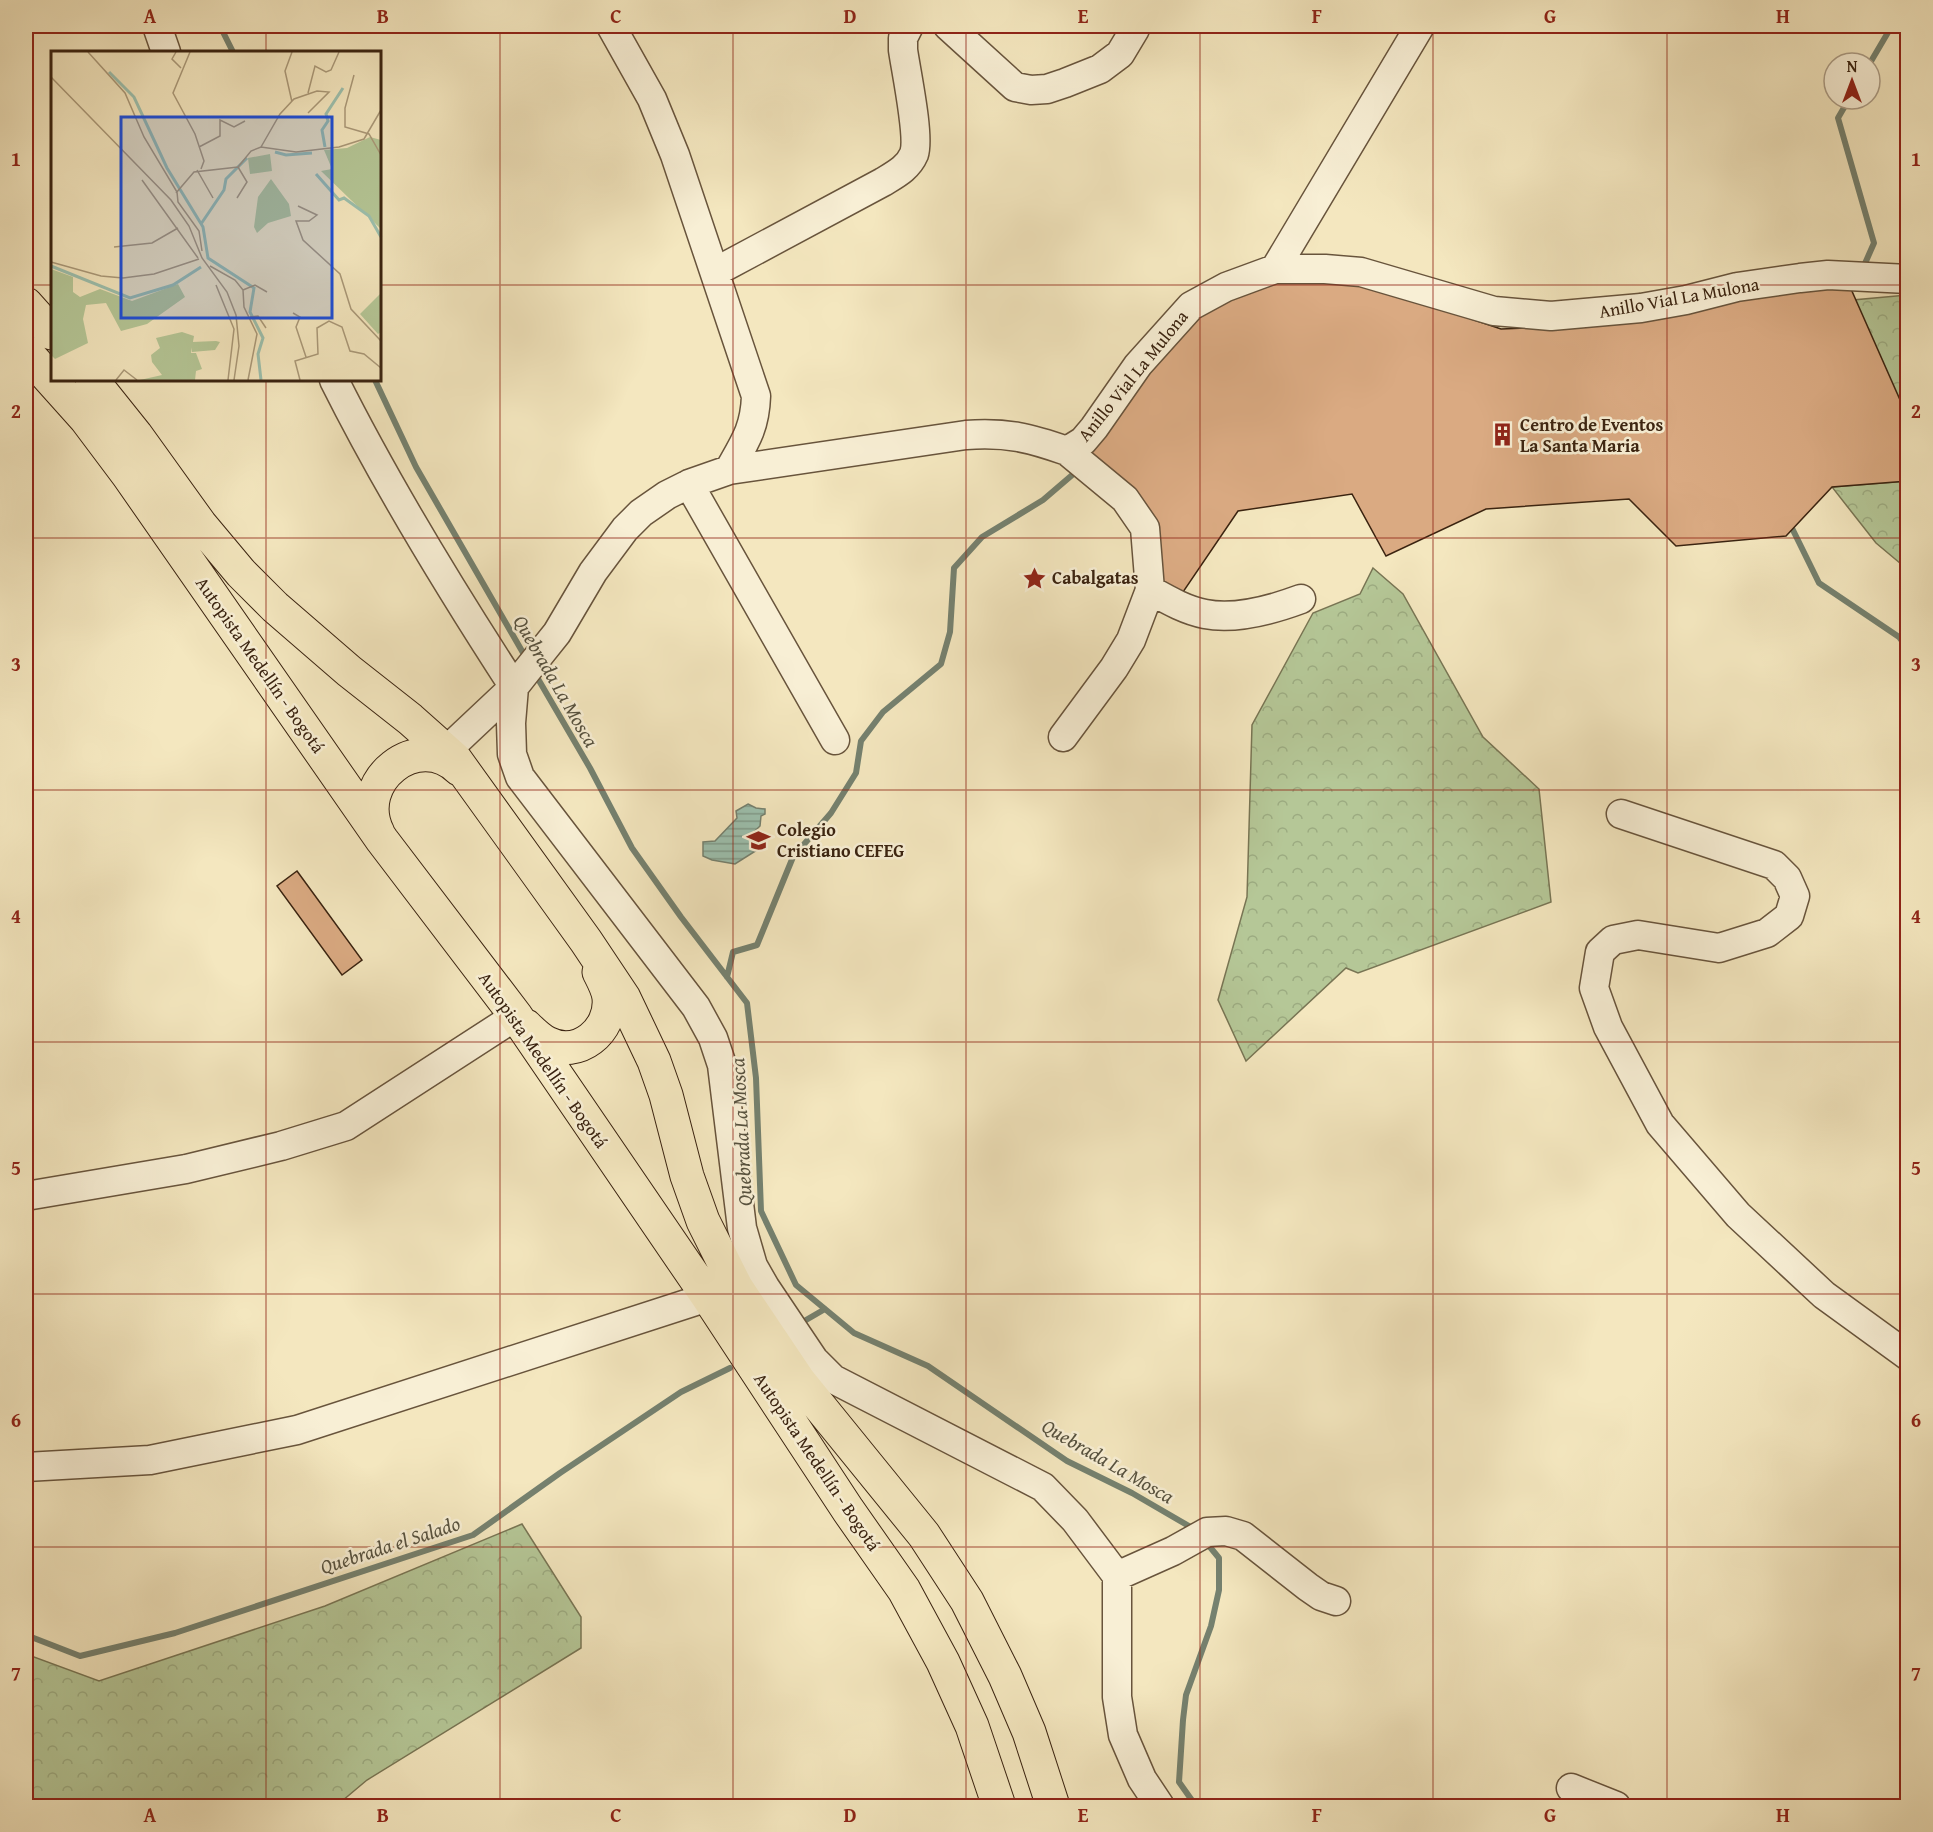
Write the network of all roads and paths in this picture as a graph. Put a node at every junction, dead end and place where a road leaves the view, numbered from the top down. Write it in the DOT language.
graph roads {
  1 [pos="157,26"];
  2 [pos="611,26"];
  3 [pos="909,26"];
  4 [pos="948,26"];
  5 [pos="1420,26"];
  6 [pos="1135,29"];
  7 [pos="166,51"];
  8 [pos="1275,269"];
  9 [pos="715,272"];
  10 [pos="1908,279"];
  11 [pos="26,304"];
  12 [pos="51,332"];
  13 [pos="26,352"];
  14 [pos="51,380"];
  15 [pos="52,381"];
  16 [pos="93,381"];
  17 [pos="335,381"];
  18 [pos="1078,459"];
  19 [pos="729,470"];
  20 [pos="690,484"];
  21 [pos="1150,590"];
  22 [pos="1301,599"];
  23 [pos="526,671"];
  24 [pos="1063,737"];
  25 [pos="835,740"];
  26 [pos="446,751"];
  27 [pos="469,778"];
  28 [pos="1621,814"];
  29 [pos="382,840"];
  30 [pos="586,941"];
  31 [pos="516,1016"];
  32 [pos="26,1196"];
  33 [pos="708,1298"];
  34 [pos="1908,1356"];
  35 [pos="26,1467"];
  36 [pos="1117,1576"];
  37 [pos="1336,1601"];
  38 [pos="1571,1788"];
  39 [pos="999,1806"];
  40 [pos="1053,1806"];
  41 [pos="1160,1806"];
  42 [pos="1616,1806"];
  1 -- 7 [label="street"];
  2 -- 9 [label="street"];
  3 -- 9 [label="street"];
  4 -- 6 [label="street"];
  5 -- 8 [label="street"];
  8 -- 10 [label="street, Anillo Vial La Mulona"];
  8 -- 18 [label="street, Anillo Vial La Mulona"];
  9 -- 19 [label="street"];
  11 -- 12 [label="highway"];
  13 -- 14 [label="highway, Autopista Medellín - Bogotá"];
  15 -- 29 [label="highway, Autopista Medellín - Bogotá"];
  16 -- 26 [label="highway, Autopista Medellín - Bogotá"];
  17 -- 23 [label="street"];
  18 -- 19 [label="street, Anillo Vial La Mulona"];
  18 -- 21 [label="street"];
  19 -- 20 [label="street, Anillo Vial La Mulona"];
  20 -- 23 [label="street, Anillo Vial La Mulona"];
  20 -- 25 [label="street"];
  21 -- 22 [label="street"];
  21 -- 24 [label="street"];
  23 -- 26 [label="street, Anillo Vial La Mulona"];
  23 -- 36 [label="street"];
  26 -- 27 [label="highway, Autopista Medellín - Bogotá"];
  27 -- 29 [label="highway"];
  27 -- 30 [label="highway, Autopista Medellín - Bogotá"];
  28 -- 34 [label="street"];
  29 -- 31 [label="highway, Autopista Medellín - Bogotá"];
  30 -- 31 [label="highway"];
  30 -- 40 [label="highway, Autopista Medellín - Bogotá"];
  31 -- 32 [label="street"];
  31 -- 33 [label="highway, Autopista Medellín - Bogotá"];
  33 -- 35 [label="street"];
  33 -- 39 [label="highway, Autopista Medellín - Bogotá"];
  36 -- 37 [label="street"];
  36 -- 41 [label="street"];
  38 -- 42 [label="street"];
}
